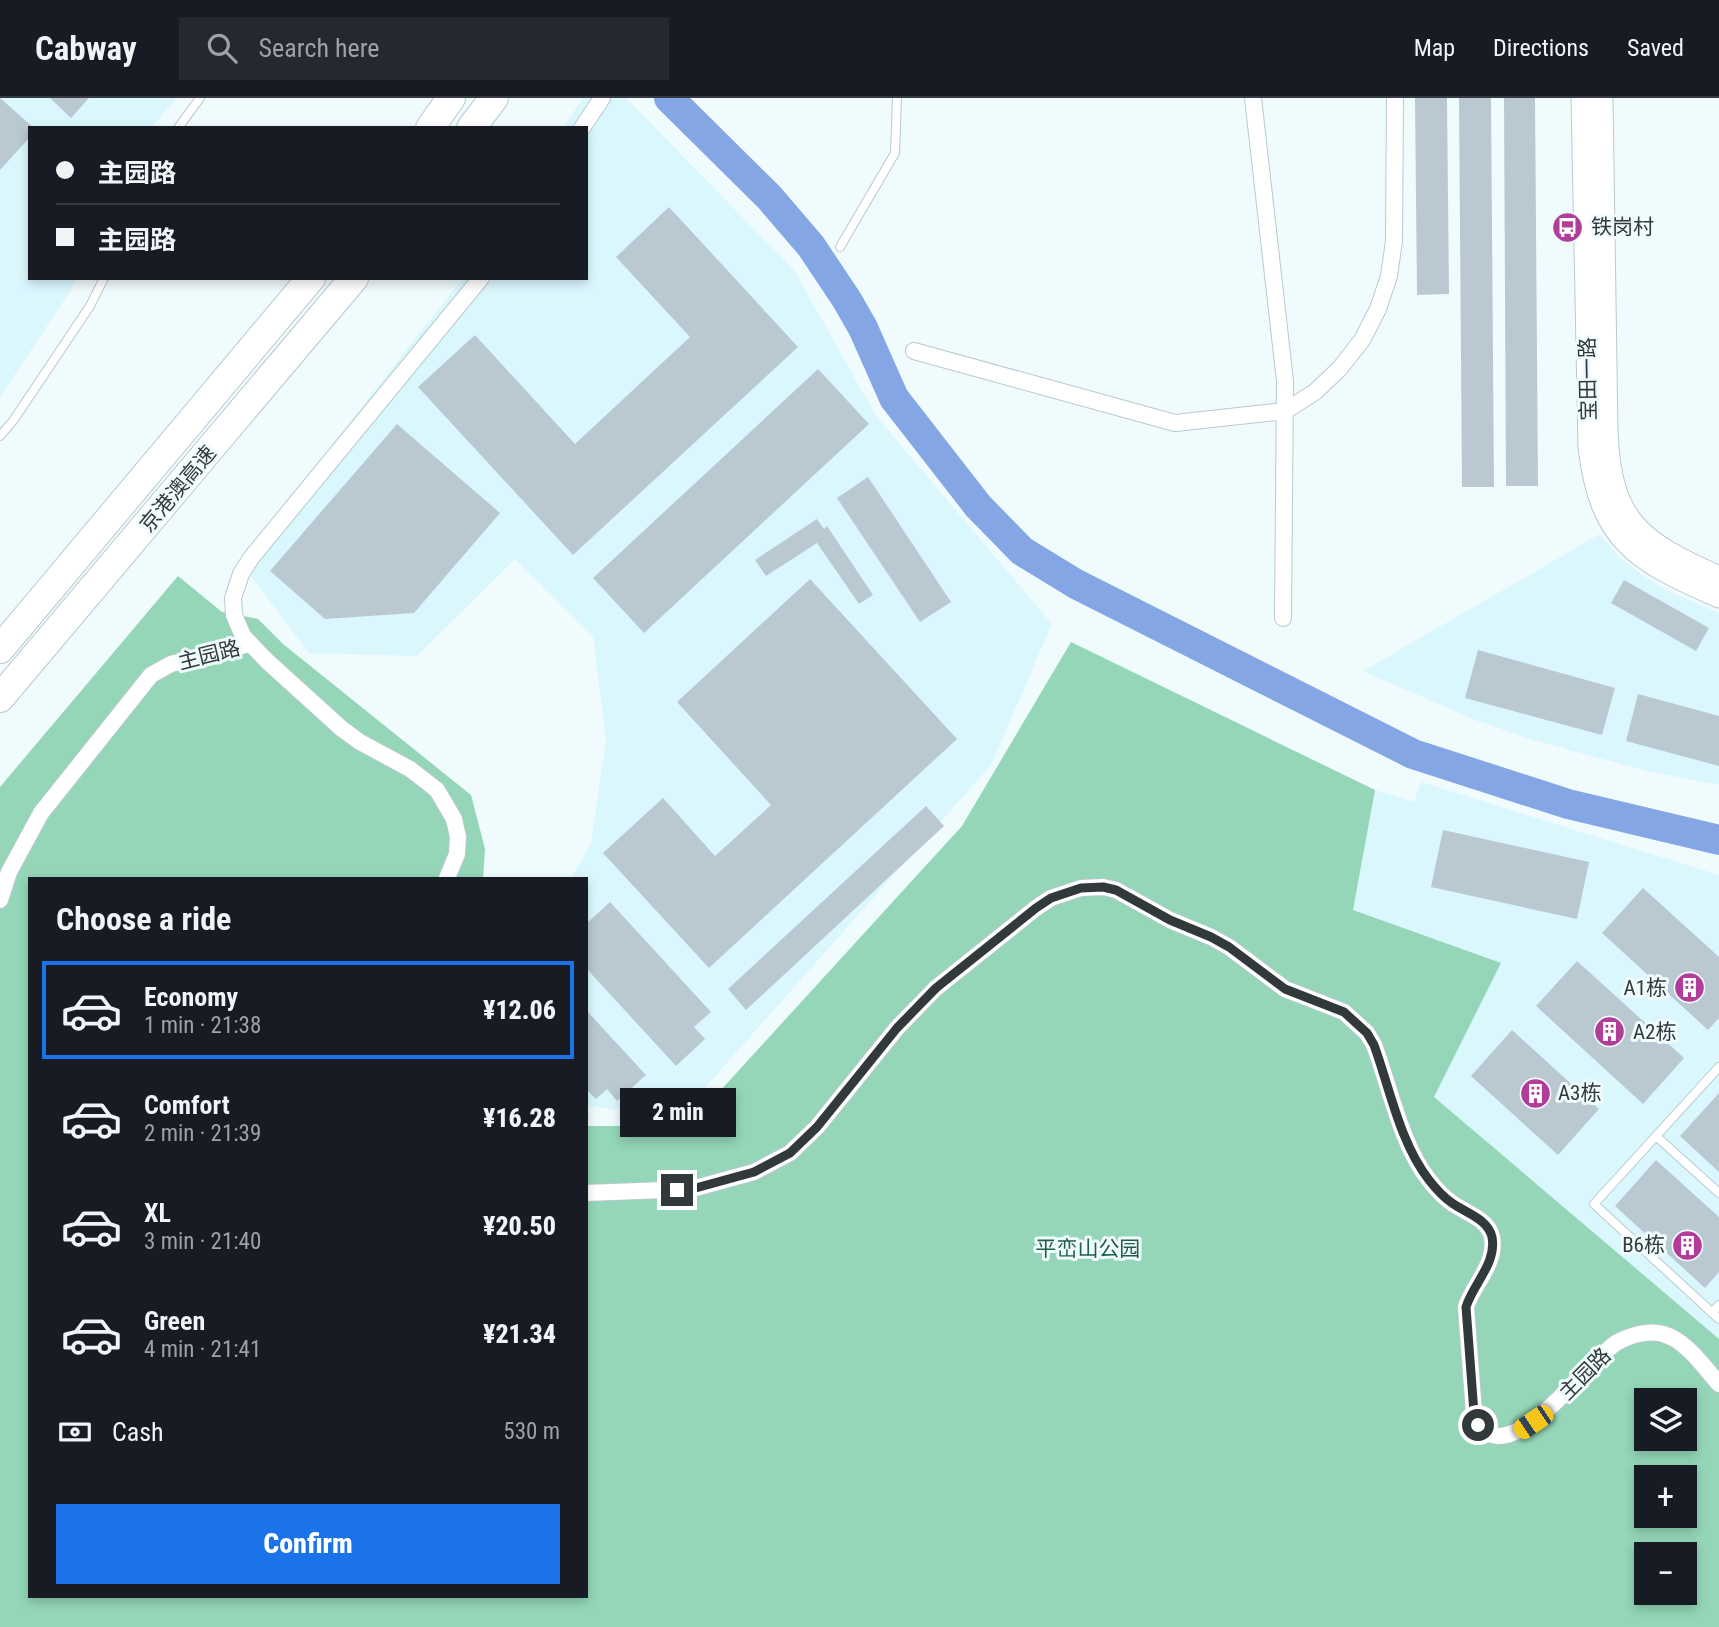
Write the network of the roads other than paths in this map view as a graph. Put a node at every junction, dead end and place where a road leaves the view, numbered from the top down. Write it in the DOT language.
graph roads {
  1 [pos="200,98"];
  2 [pos="451,98"];
  3 [pos="494,98"];
  4 [pos="601,98"];
  5 [pos="897,98"];
  6 [pos="1253,98"];
  7 [pos="1395,98"];
  8 [pos="1583,98"];
  9 [pos="1602,98"];
  10 [pos="179,126"];
  11 [pos="431,126"];
  12 [pos="473,126"];
  13 [pos="583,126"];
  14 [pos="840,247"];
  15 [pos="103,280"];
  16 [pos="309,280"];
  17 [pos="352,280"];
  18 [pos="479,280"];
  19 [pos="914,351"];
  20 [pos="1285,411"];
  21 [pos="0,436"];
  22 [pos="1719,577"];
  23 [pos="1719,597"];
  24 [pos="1283,618"];
  25 [pos="249,644"];
  26 [pos="0,649"];
  27 [pos="0,698"];
  28 [pos="447,877"];
  29 [pos="0,900"];
  30 [pos="1719,1067"];
  31 [pos="1656,1136"];
  32 [pos="588,1193"];
  33 [pos="1719,1194"];
  34 [pos="1719,1305"];
  35 [pos="1712,1313"];
  36 [pos="1719,1320"];
  37 [pos="1719,1384"];
  1 -- 10 [label="lane"];
  2 -- 11 [label="highway"];
  3 -- 12 [label="highway"];
  4 -- 13 [label="street"];
  5 -- 14 [label="lane"];
  6 -- 20 [label="street"];
  7 -- 20 [label="street"];
  8 -- 23 [label="main road, 宝田一路"];
  9 -- 22 [label="main road, 宝田一路"];
  15 -- 21 [label="lane"];
  16 -- 26 [label="highway, 京港澳高速"];
  17 -- 27 [label="highway, 京港澳高速"];
  18 -- 25 [label="street"];
  19 -- 20 [label="street"];
  20 -- 24 [label="street"];
  25 -- 28 [label="street, 主园路"];
  25 -- 29 [label="street, 主园路"];
  30 -- 31 [label="lane"];
  31 -- 33 [label="lane"];
  31 -- 35 [label="lane"];
  32 -- 37 [label="street, 主园路"];
  34 -- 35 [label="lane"];
  35 -- 36 [label="lane"];
}
